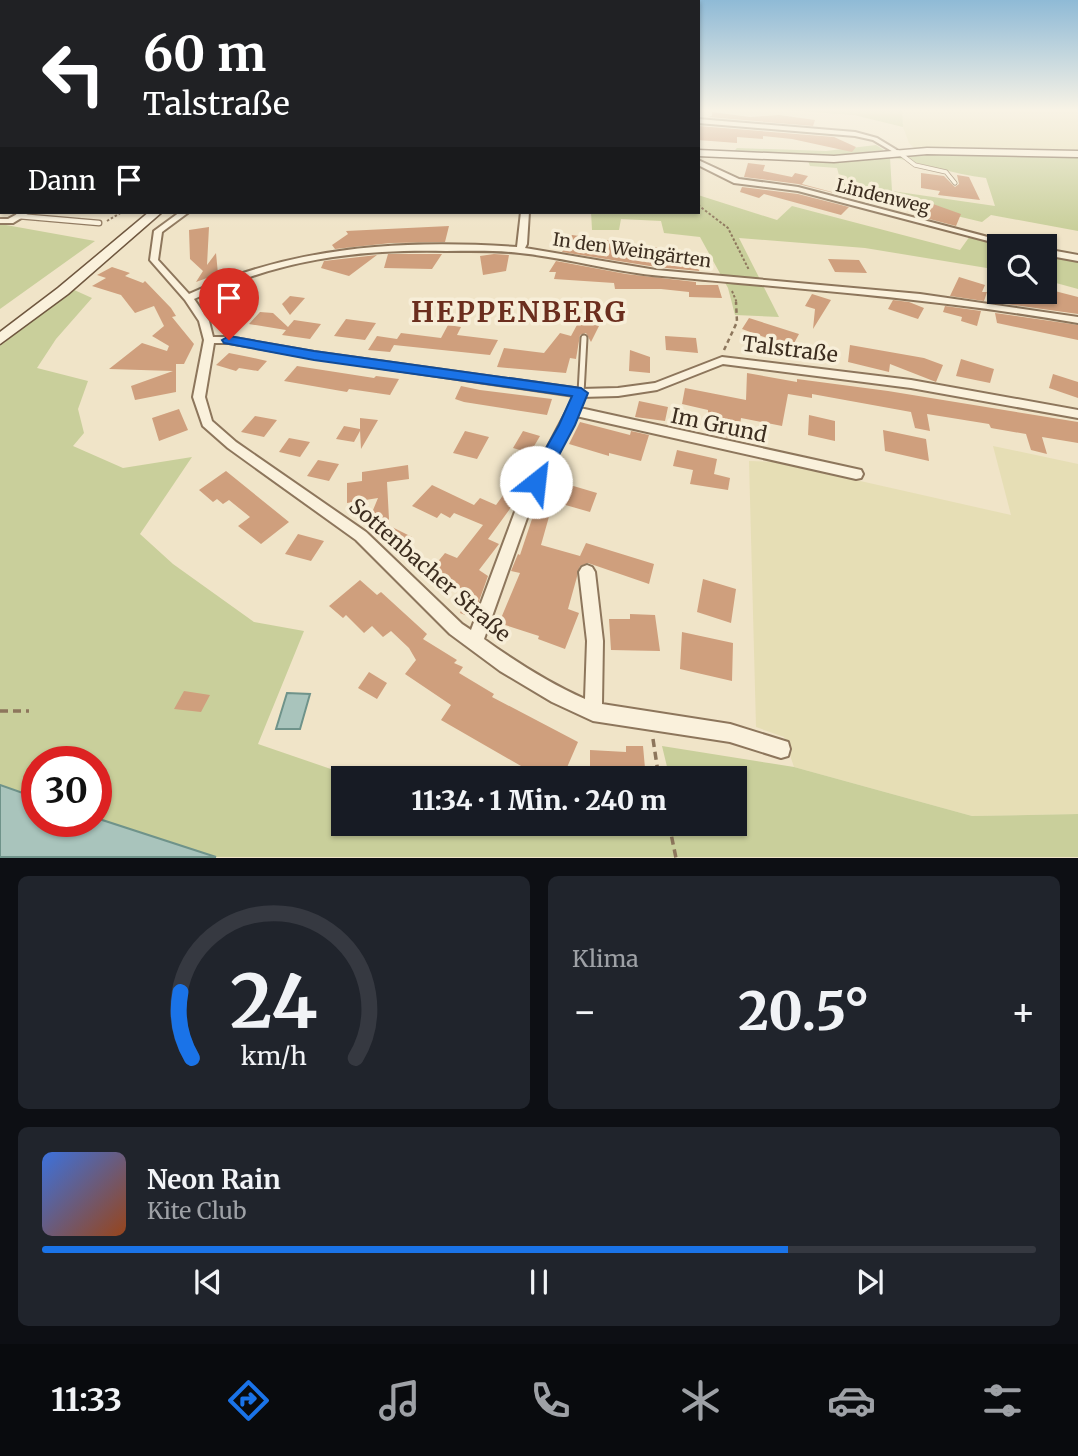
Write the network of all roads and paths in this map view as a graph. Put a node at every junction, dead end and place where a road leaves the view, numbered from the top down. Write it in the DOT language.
graph roads {
  1 [pos="892,149"];
  2 [pos="700,152"];
  3 [pos="897,152"];
  4 [pos="1078,153"];
  5 [pos="700,163"];
  6 [pos="955,183"];
  7 [pos="700,207"];
  8 [pos="22,214"];
  9 [pos="120,214"];
  10 [pos="154,214"];
  11 [pos="182,214"];
  12 [pos="525,214"];
  13 [pos="18,216"];
  14 [pos="0,221"];
  15 [pos="99,223"];
  16 [pos="987,238"];
  17 [pos="520,250"];
  18 [pos="1057,254"];
  19 [pos="1078,258"];
  20 [pos="752,280"];
  21 [pos="188,298"];
  22 [pos="737,302"];
  23 [pos="1078,320"];
  24 [pos="584,338"];
  25 [pos="0,339"];
  26 [pos="209,340"];
  27 [pos="722,360"];
  28 [pos="581,393"];
  29 [pos="574,411"];
  30 [pos="1078,414"];
  31 [pos="856,474"];
  32 [pos="587,572"];
  33 [pos="475,641"];
  34 [pos="29,710"];
  35 [pos="0,711"];
  36 [pos="593,712"];
  37 [pos="651,722"];
  38 [pos="780,749"];
  39 [pos="657,766"];
  40 [pos="671,836"];
  41 [pos="676,858"];
  1 -- 3 [label="street"];
  2 -- 3 [label="main road"];
  3 -- 4 [label="main road"];
  3 -- 6 [label="lane"];
  5 -- 16 [label="street, Lindenweg"];
  7 -- 20 [label="path"];
  8 -- 13 [label="street"];
  9 -- 15 [label="path"];
  10 -- 25 [label="main road"];
  11 -- 21 [label="street"];
  12 -- 17 [label="street"];
  13 -- 14 [label="street"];
  13 -- 15 [label="lane"];
  17 -- 20 [label="street, In den Weingärten"];
  17 -- 21 [label="street, In den Weingärten"];
  18 -- 19 [label="street"];
  20 -- 23 [label="street, In den Weingärten"];
  21 -- 26 [label="street"];
  22 -- 27 [label="path"];
  24 -- 28 [label="lane"];
  26 -- 28 [label="street, Talstraße"];
  26 -- 33 [label="street, Sottenbacher Straße"];
  27 -- 28 [label="street, Talstraße"];
  27 -- 30 [label="street, Talstraße"];
  28 -- 29 [label="street"];
  29 -- 31 [label="street, Im Grund"];
  29 -- 33 [label="street"];
  32 -- 36 [label="street"];
  33 -- 36 [label="street, Sottenbacher Straße"];
  34 -- 35 [label="path"];
  36 -- 37 [label="street, Sottenbacher Straße"];
  37 -- 38 [label="street, Sottenbacher Straße"];
  37 -- 39 [label="path"];
  40 -- 41 [label="path"];
}
